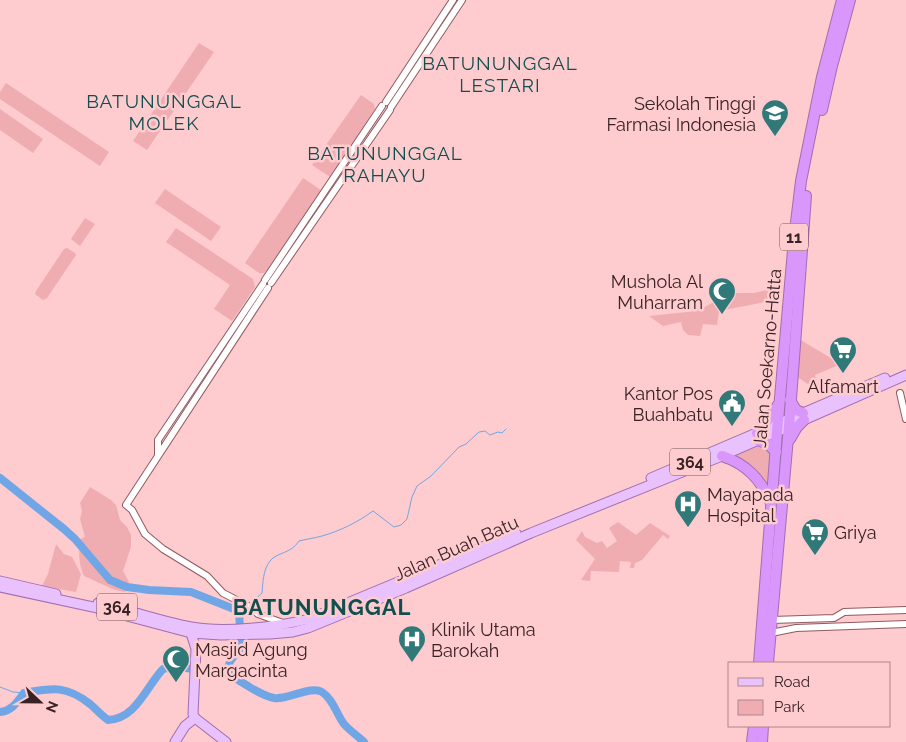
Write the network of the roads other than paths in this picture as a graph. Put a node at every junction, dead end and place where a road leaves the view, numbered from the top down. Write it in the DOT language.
graph roads {
  1 [pos="454,0"];
  2 [pos="462,0"];
  3 [pos="842,0"];
  4 [pos="850,0"];
  5 [pos="387,106"];
  6 [pos="906,369"];
  7 [pos="906,375"];
  8 [pos="896,379"];
  9 [pos="785,400"];
  10 [pos="804,416"];
  11 [pos="906,419"];
  12 [pos="789,423"];
  13 [pos="778,428"];
  14 [pos="757,436"];
  15 [pos="787,445"];
  16 [pos="776,452"];
  17 [pos="722,456"];
  18 [pos="623,492"];
  19 [pos="772,506"];
  20 [pos="404,584"];
  21 [pos="3,585"];
  22 [pos="16,588"];
  23 [pos="906,610"];
  24 [pos="258,614"];
  25 [pos="772,620"];
  26 [pos="288,624"];
  27 [pos="906,624"];
  28 [pos="258,630"];
  29 [pos="234,631"];
  30 [pos="191,633"];
  31 [pos="771,633"];
  32 [pos="204,634"];
  33 [pos="196,649"];
  34 [pos="760,662"];
  35 [pos="768,662"];
  36 [pos="191,719"];
  37 [pos="754,727"];
  38 [pos="763,727"];
  39 [pos="175,742"];
  40 [pos="226,742"];
  41 [pos="752,742"];
  42 [pos="762,742"];
  1 -- 5 [label="street"];
  2 -- 5 [label="street"];
  3 -- 9 [label="highway, Jalan Soekarno-Hatta / 11"];
  4 -- 9 [label="highway, Jalan Soekarno-Hatta / 11"];
  5 -- 24 [label="street"];
  6 -- 10 [label="main road, Jalan Buah Batu / 364"];
  7 -- 8 [label="main road, Jalan Buah Batu / 364"];
  8 -- 10 [label="main road, Jalan Buah Batu / 364"];
  8 -- 11 [label="street"];
  9 -- 10 [label="highway"];
  9 -- 12 [label="highway, Jalan Soekarno-Hatta / 11"];
  9 -- 13 [label="highway, Jalan Soekarno-Hatta / 11"];
  9 -- 14 [label="highway"];
  10 -- 12 [label="main road, Jalan Buah Batu / 364"];
  10 -- 15 [label="highway"];
  12 -- 13 [label="main road, Jalan Buah Batu / 364"];
  12 -- 15 [label="highway, Jalan Soekarno-Hatta / 11"];
  13 -- 14 [label="main road, Jalan Buah Batu / 364"];
  13 -- 16 [label="highway, Jalan Soekarno-Hatta / 11"];
  14 -- 16 [label="highway"];
  14 -- 17 [label="main road, Jalan Buah Batu / 364"];
  14 -- 18 [label="main road, Jalan Buah Batu / 364"];
  15 -- 25 [label="highway, Jalan Soekarno-Hatta / 11"];
  16 -- 19 [label="highway, Jalan Soekarno-Hatta / 11"];
  17 -- 18 [label="main road, Jalan Buah Batu / 364"];
  17 -- 19 [label="highway"];
  18 -- 20 [label="main road, Jalan Buah Batu / 364"];
  19 -- 34 [label="highway, Jalan Soekarno-Hatta / 11"];
  20 -- 26 [label="main road, Jalan Buah Batu / 364"];
  20 -- 28 [label="main road, Jalan Buah Batu / 364"];
  21 -- 22 [label="main road, Jalan Buah Batu / 364"];
  22 -- 29 [label="main road, Jalan Buah Batu / 364"];
  22 -- 30 [label="main road, Jalan Buah Batu / 364"];
  23 -- 25 [label="street"];
  24 -- 26 [label="street"];
  24 -- 28 [label="street"];
  25 -- 31 [label="highway, Jalan Soekarno-Hatta / 11"];
  26 -- 28 [label="main road, Jalan Buah Batu / 364"];
  27 -- 31 [label="street"];
  28 -- 29 [label="main road, Jalan Buah Batu / 364"];
  29 -- 32 [label="main road, Jalan Buah Batu / 364"];
  30 -- 32 [label="main road, Jalan Buah Batu / 364"];
  30 -- 33 [label="main road"];
  31 -- 35 [label="highway, Jalan Soekarno-Hatta / 11"];
  32 -- 33 [label="main road"];
  33 -- 36 [label="main road"];
  36 -- 39 [label="main road"];
  36 -- 40 [label="main road"];
  37 -- 41 [label="highway"];
  38 -- 42 [label="highway"];
}
